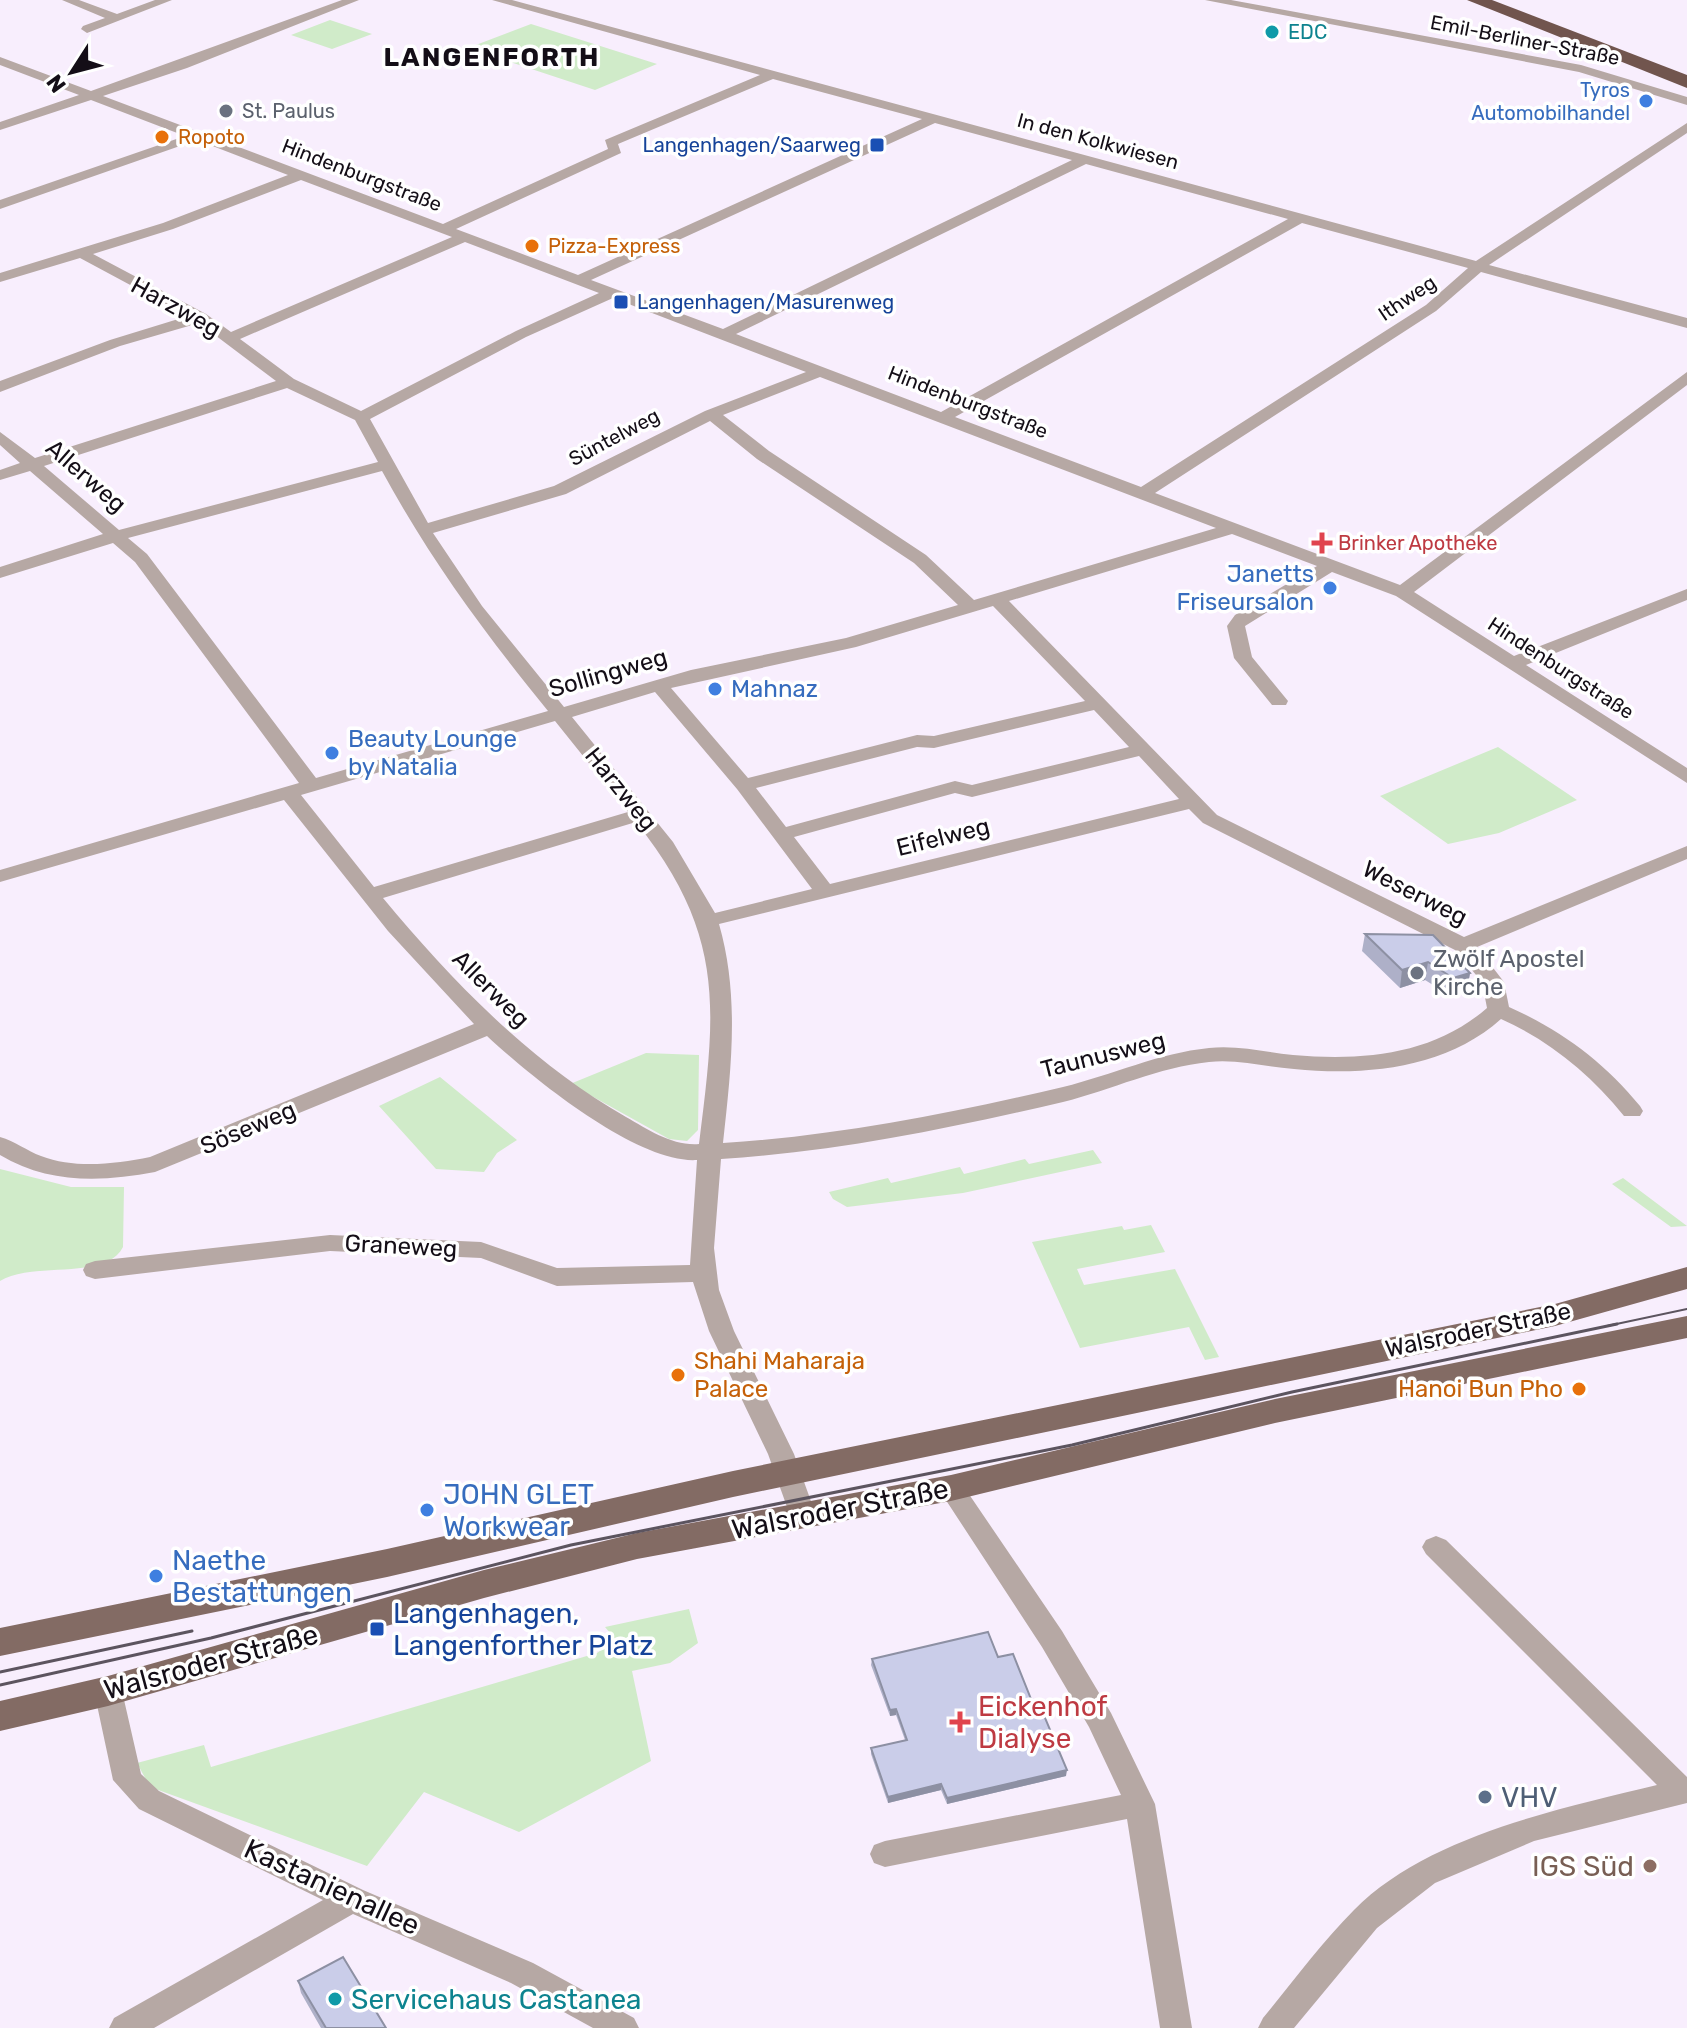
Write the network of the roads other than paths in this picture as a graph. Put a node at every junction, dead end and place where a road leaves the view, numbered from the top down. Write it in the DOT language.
graph roads {
  1 [pos="68,0"];
  2 [pos="166,0"];
  3 [pos="353,0"];
  4 [pos="498,0"];
  5 [pos="1211,0"];
  6 [pos="1476,0"];
  7 [pos="1512,0"];
  8 [pos="114,17"];
  9 [pos="87,29"];
  10 [pos="1586,43"];
  11 [pos="0,61"];
  12 [pos="1683,62"];
  13 [pos="771,75"];
  14 [pos="1687,82"];
  15 [pos="1687,89"];
  16 [pos="93,95"];
  17 [pos="1687,101"];
  18 [pos="933,119"];
  19 [pos="0,126"];
  20 [pos="1687,127"];
  21 [pos="200,135"];
  22 [pos="1088,158"];
  23 [pos="301,175"];
  24 [pos="0,205"];
  25 [pos="1300,218"];
  26 [pos="441,230"];
  27 [pos="462,238"];
  28 [pos="83,254"];
  29 [pos="1480,267"];
  30 [pos="0,278"];
  31 [pos="576,281"];
  32 [pos="610,294"];
  33 [pos="201,317"];
  34 [pos="1687,323"];
  35 [pos="723,335"];
  36 [pos="230,338"];
  37 [pos="821,371"];
  38 [pos="1687,377"];
  39 [pos="288,382"];
  40 [pos="0,387"];
  41 [pos="711,414"];
  42 [pos="361,417"];
  43 [pos="944,417"];
  44 [pos="0,437"];
  45 [pos="32,464"];
  46 [pos="387,465"];
  47 [pos="0,475"];
  48 [pos="1142,494"];
  49 [pos="1233,528"];
  50 [pos="423,530"];
  51 [pos="116,536"];
  52 [pos="1331,565"];
  53 [pos="0,573"];
  54 [pos="1402,592"];
  55 [pos="1687,594"];
  56 [pos="998,600"];
  57 [pos="972,607"];
  58 [pos="1514,663"];
  59 [pos="659,685"];
  60 [pos="1279,701"];
  61 [pos="1097,704"];
  62 [pos="560,713"];
  63 [pos="1141,750"];
  64 [pos="1687,777"];
  65 [pos="311,785"];
  66 [pos="744,785"];
  67 [pos="288,792"];
  68 [pos="1191,802"];
  69 [pos="641,814"];
  70 [pos="783,834"];
  71 [pos="1687,852"];
  72 [pos="0,876"];
  73 [pos="826,893"];
  74 [pos="369,895"];
  75 [pos="707,921"];
  76 [pos="1463,945"];
  77 [pos="1498,1010"];
  78 [pos="488,1027"];
  79 [pos="1632,1111"];
  80 [pos="0,1145"];
  81 [pos="710,1152"];
  82 [pos="95,1270"];
  83 [pos="703,1273"];
  84 [pos="1687,1278"];
  85 [pos="1687,1327"];
  86 [pos="788,1472"];
  87 [pos="951,1488"];
  88 [pos="804,1518"];
  89 [pos="1436,1547"];
  90 [pos="0,1642"];
  91 [pos="108,1691"];
  92 [pos="0,1716"];
  93 [pos="1685,1791"];
  94 [pos="1140,1804"];
  95 [pos="885,1854"];
  96 [pos="352,1899"];
  97 [pos="125,2028"];
  98 [pos="623,2028"];
  99 [pos="1176,2028"];
  100 [pos="1274,2028"];
  1 -- 8 [label="street"];
  2 -- 8 [label="street"];
  3 -- 16 [label="street"];
  4 -- 13 [label="street, In den Kolkwiesen"];
  5 -- 17 [label="street, Emil-Berliner-Straße"];
  6 -- 10 [label="highway"];
  7 -- 12 [label="highway"];
  8 -- 9 [label="street"];
  10 -- 14 [label="highway"];
  10 -- 15 [label="highway"];
  11 -- 16 [label="street"];
  13 -- 18 [label="street, In den Kolkwiesen"];
  13 -- 26 [label="street"];
  16 -- 19 [label="street"];
  16 -- 21 [label="street, Hindenburgstraße"];
  18 -- 22 [label="street, In den Kolkwiesen"];
  18 -- 31 [label="street"];
  20 -- 29 [label="street, Ithweg"];
  21 -- 23 [label="street, Hindenburgstraße"];
  21 -- 24 [label="street"];
  22 -- 25 [label="street, In den Kolkwiesen"];
  22 -- 35 [label="street"];
  23 -- 26 [label="street, Hindenburgstraße"];
  23 -- 28 [label="street"];
  25 -- 29 [label="street, In den Kolkwiesen"];
  25 -- 43 [label="street"];
  26 -- 27 [label="street, Hindenburgstraße"];
  27 -- 31 [label="street, Hindenburgstraße"];
  27 -- 36 [label="street"];
  28 -- 30 [label="street"];
  28 -- 33 [label="street, Harzweg"];
  29 -- 34 [label="street, In den Kolkwiesen"];
  29 -- 48 [label="street, Ithweg"];
  31 -- 32 [label="street, Hindenburgstraße"];
  32 -- 35 [label="street, Hindenburgstraße"];
  32 -- 42 [label="street"];
  33 -- 36 [label="street, Harzweg"];
  33 -- 40 [label="street"];
  35 -- 37 [label="street, Hindenburgstraße"];
  36 -- 39 [label="street, Harzweg"];
  37 -- 41 [label="street, Süntelweg"];
  37 -- 43 [label="street, Hindenburgstraße"];
  38 -- 54 [label="street"];
  39 -- 42 [label="street, Harzweg"];
  39 -- 45 [label="street"];
  41 -- 50 [label="street, Süntelweg"];
  41 -- 57 [label="street"];
  42 -- 46 [label="street, Harzweg"];
  43 -- 48 [label="street, Hindenburgstraße"];
  44 -- 45 [label="street, Allerweg"];
  45 -- 47 [label="street"];
  45 -- 51 [label="street, Allerweg"];
  46 -- 50 [label="street, Harzweg"];
  46 -- 51 [label="street"];
  48 -- 49 [label="street, Hindenburgstraße"];
  49 -- 52 [label="street, Hindenburgstraße"];
  49 -- 56 [label="street, Sollingweg"];
  50 -- 62 [label="street, Harzweg"];
  51 -- 53 [label="street"];
  51 -- 65 [label="street, Allerweg"];
  52 -- 54 [label="street, Hindenburgstraße"];
  52 -- 60 [label="street"];
  54 -- 58 [label="street, Hindenburgstraße"];
  55 -- 58 [label="street"];
  56 -- 57 [label="street, Sollingweg"];
  56 -- 61 [label="street, Weserweg"];
  57 -- 59 [label="street, Sollingweg"];
  58 -- 64 [label="street, Hindenburgstraße"];
  59 -- 62 [label="street, Sollingweg"];
  59 -- 66 [label="street"];
  61 -- 63 [label="street, Weserweg"];
  61 -- 66 [label="street"];
  62 -- 65 [label="street, Sollingweg"];
  62 -- 69 [label="street, Harzweg"];
  63 -- 68 [label="street, Weserweg"];
  63 -- 70 [label="street"];
  65 -- 67 [label="street, Sollingweg"];
  66 -- 70 [label="street"];
  67 -- 72 [label="street, Sollingweg"];
  67 -- 74 [label="street, Allerweg"];
  68 -- 73 [label="street, Eifelweg"];
  68 -- 76 [label="street, Weserweg"];
  69 -- 74 [label="street"];
  69 -- 75 [label="street, Harzweg"];
  70 -- 73 [label="street"];
  71 -- 76 [label="street"];
  73 -- 75 [label="street, Eifelweg"];
  74 -- 78 [label="street, Allerweg"];
  75 -- 81 [label="street, Harzweg"];
  76 -- 77 [label="street, Weserweg"];
  77 -- 79 [label="street"];
  77 -- 81 [label="street, Taunusweg"];
  78 -- 80 [label="street, Söseweg"];
  78 -- 81 [label="street, Allerweg"];
  81 -- 83 [label="street, Harzweg"];
  82 -- 83 [label="street, Graneweg"];
  83 -- 86 [label="street, Harzweg"];
  84 -- 86 [label="main road, Walsroder Straße"];
  85 -- 87 [label="main road, Walsroder Straße"];
  86 -- 88 [label="street, Harzweg"];
  86 -- 90 [label="main road, Walsroder Straße"];
  87 -- 88 [label="main road, Walsroder Straße"];
  87 -- 94 [label="street"];
  88 -- 91 [label="main road, Walsroder Straße"];
  89 -- 93 [label="street"];
  91 -- 92 [label="main road, Walsroder Straße"];
  91 -- 96 [label="street, Kastanienallee"];
  93 -- 100 [label="street"];
  94 -- 95 [label="street"];
  94 -- 99 [label="street"];
  96 -- 97 [label="street"];
  96 -- 98 [label="street, Kastanienallee"];
}
